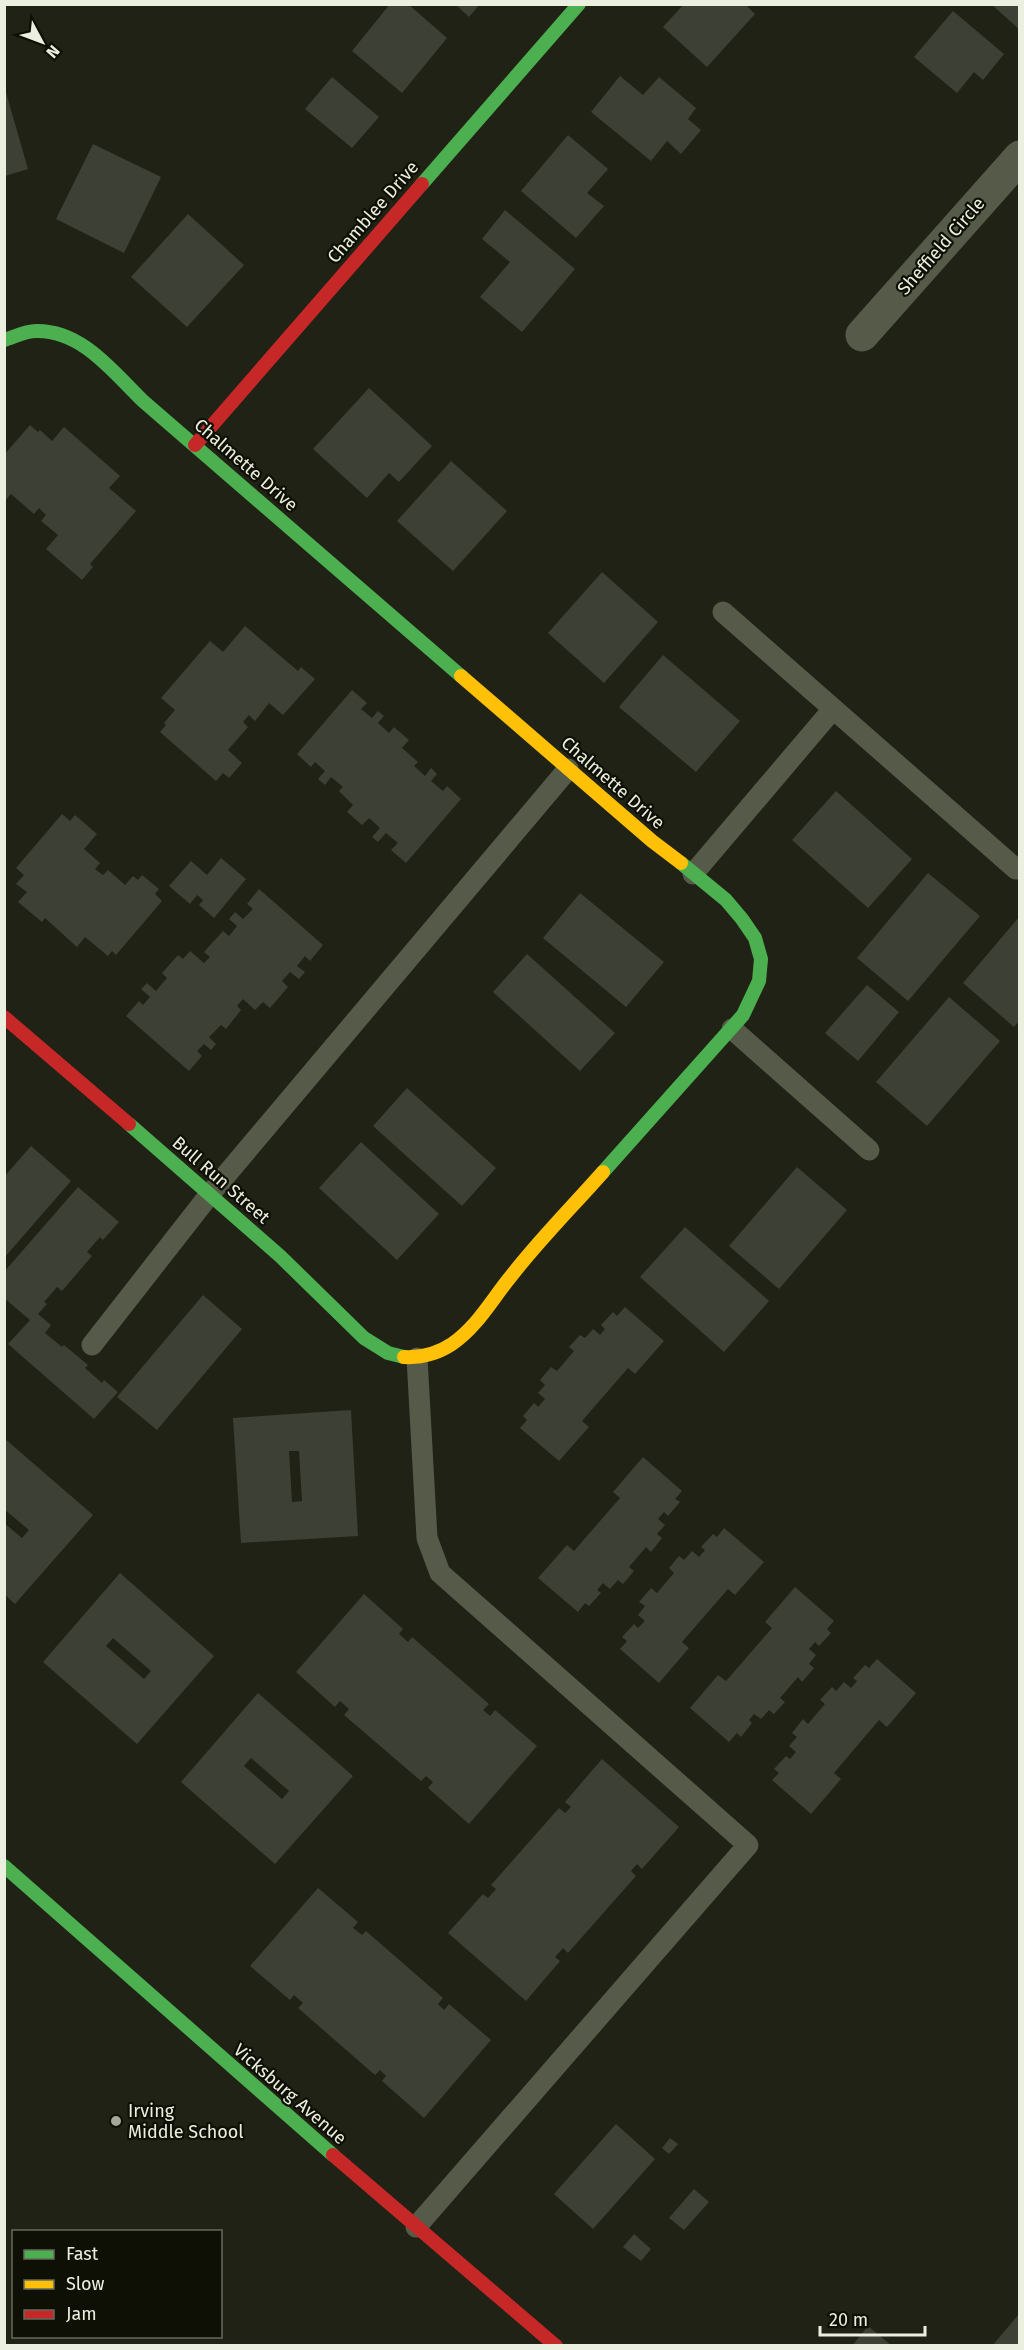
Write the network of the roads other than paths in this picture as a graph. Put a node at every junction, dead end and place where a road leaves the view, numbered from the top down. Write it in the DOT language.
graph roads {
  1 [pos="579,4"];
  2 [pos="1020,157"];
  3 [pos="862,335"];
  4 [pos="4,340"];
  5 [pos="195,445"];
  6 [pos="723,612"];
  7 [pos="833,709"];
  8 [pos="568,769"];
  9 [pos="1016,869"];
  10 [pos="693,874"];
  11 [pos="4,1017"];
  12 [pos="732,1029"];
  13 [pos="869,1150"];
  14 [pos="210,1194"];
  15 [pos="92,1345"];
  16 [pos="417,1358"];
  17 [pos="4,1866"];
  18 [pos="416,2227"];
  19 [pos="556,2346"];
  1 -- 5 [label="street, Chamblee Drive"];
  2 -- 3 [label="street, Sheffield Circle"];
  4 -- 5 [label="street, Chalmette Drive"];
  5 -- 8 [label="street, Chalmette Drive"];
  6 -- 7 [label="lane"];
  7 -- 9 [label="lane"];
  7 -- 10 [label="lane"];
  8 -- 10 [label="street, Chalmette Drive"];
  8 -- 14 [label="lane"];
  10 -- 12 [label="street, Chalmette Drive"];
  11 -- 14 [label="street, Bull Run Street"];
  12 -- 13 [label="lane"];
  12 -- 16 [label="street, Chalmette Drive"];
  14 -- 15 [label="lane"];
  14 -- 16 [label="street, Bull Run Street"];
  16 -- 18 [label="lane"];
  17 -- 18 [label="street, Vicksburg Avenue"];
  18 -- 19 [label="street, Vicksburg Avenue"];
}
